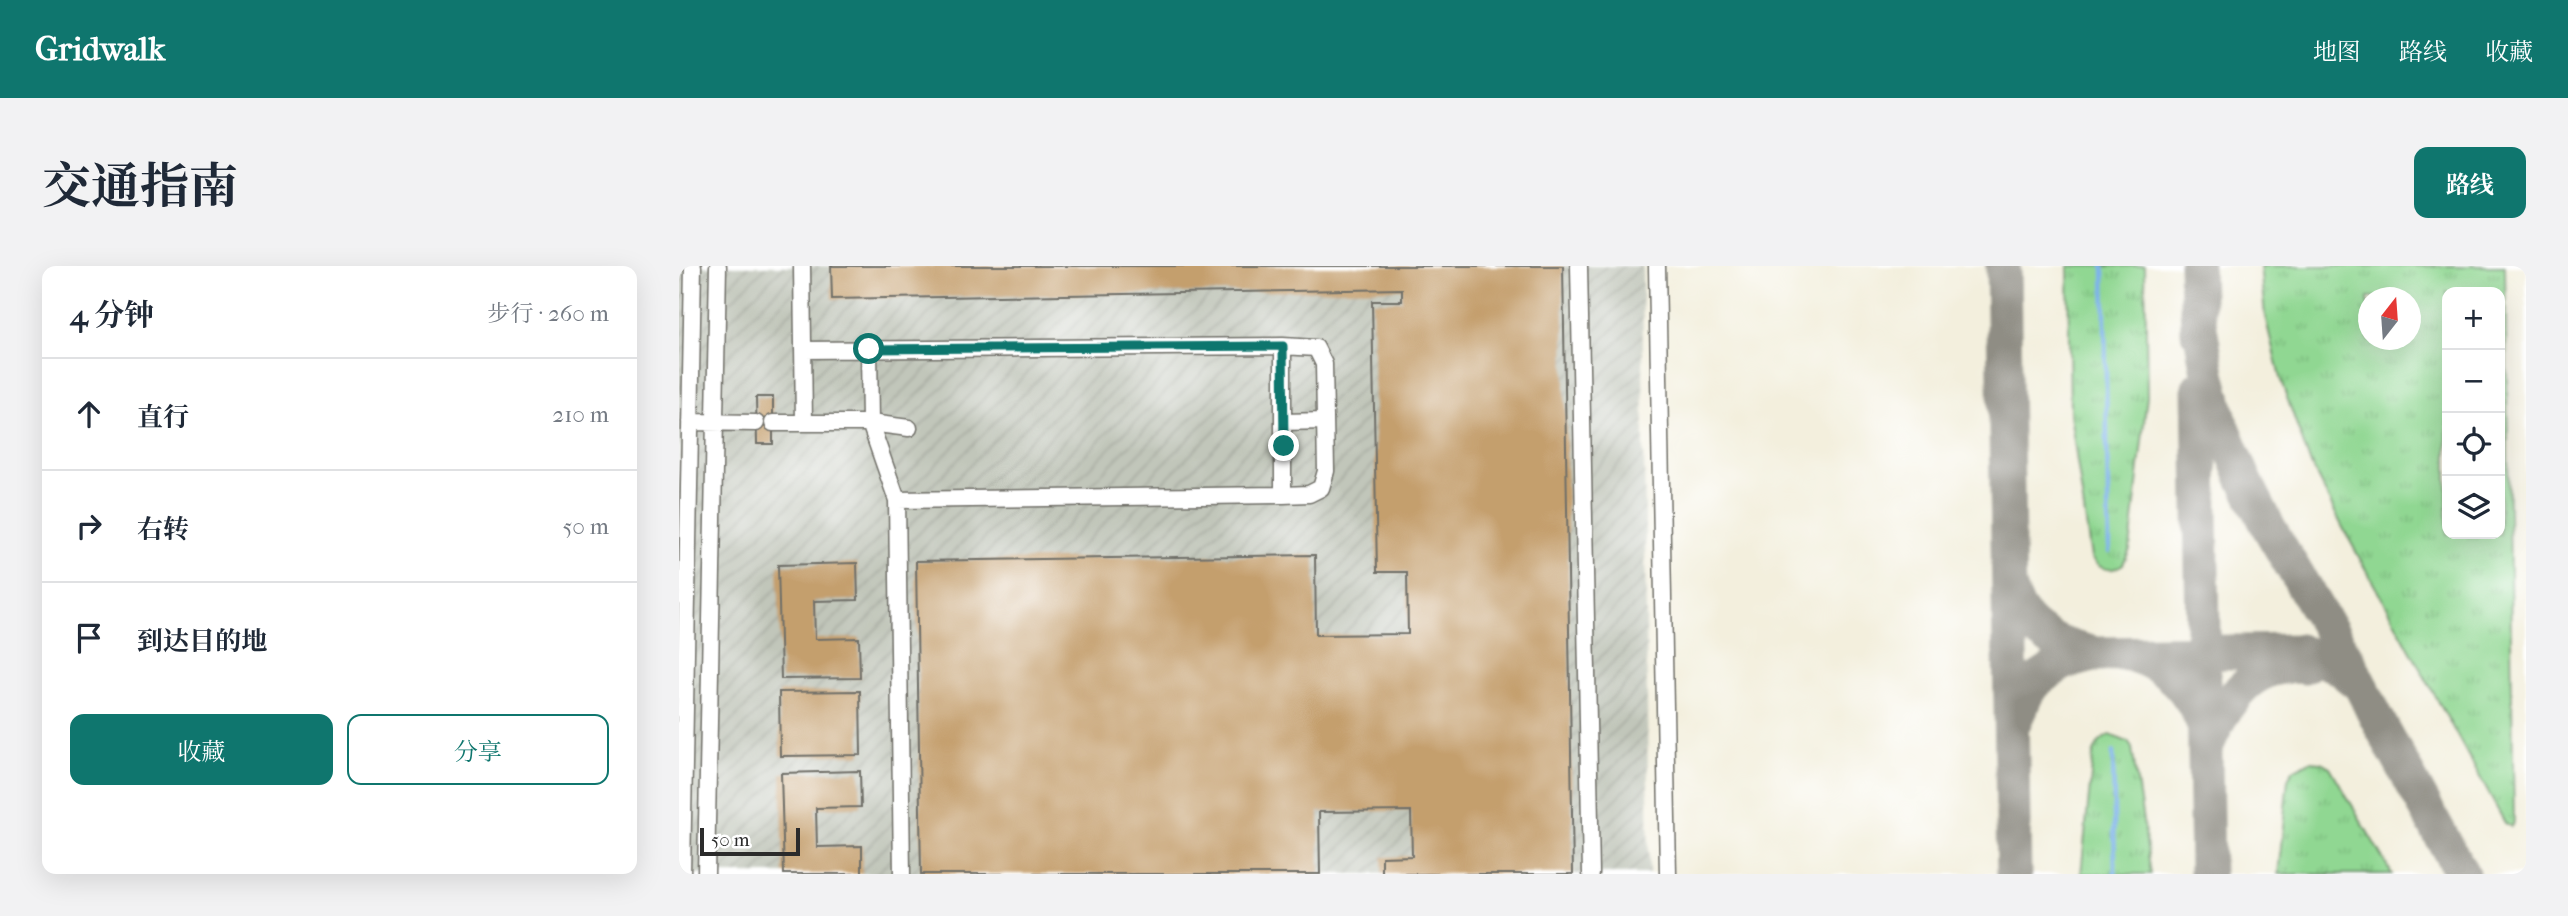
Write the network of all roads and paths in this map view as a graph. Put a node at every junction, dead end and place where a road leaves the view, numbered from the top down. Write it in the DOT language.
graph roads {
  1 [pos="692,266"];
  2 [pos="718,266"];
  3 [pos="802,266"];
  4 [pos="1579,266"];
  5 [pos="1657,266"];
  6 [pos="1283,346"];
  7 [pos="869,349"];
  8 [pos="803,350"];
  9 [pos="1325,421"];
  10 [pos="690,422"];
  11 [pos="715,422"];
  12 [pos="1283,422"];
  13 [pos="804,423"];
  14 [pos="870,424"];
  15 [pos="909,428"];
  16 [pos="1283,495"];
  17 [pos="897,500"];
  18 [pos="682,727"];
  19 [pos="682,874"];
  20 [pos="706,874"];
  21 [pos="902,874"];
  22 [pos="1591,874"];
  23 [pos="1668,874"];
  1 -- 10 [label="street"];
  2 -- 11 [label="street"];
  3 -- 8 [label="street"];
  4 -- 22 [label="street"];
  5 -- 23 [label="street"];
  6 -- 7 [label="street"];
  6 -- 9 [label="street"];
  6 -- 12 [label="street"];
  7 -- 8 [label="street"];
  7 -- 14 [label="street"];
  8 -- 13 [label="street"];
  9 -- 12 [label="street"];
  9 -- 16 [label="street"];
  10 -- 11 [label="street"];
  10 -- 18 [label="street"];
  11 -- 13 [label="street"];
  11 -- 20 [label="street"];
  12 -- 16 [label="street"];
  13 -- 14 [label="street"];
  14 -- 15 [label="street"];
  14 -- 17 [label="street"];
  16 -- 17 [label="street"];
  17 -- 21 [label="street"];
  18 -- 19 [label="street"];
}
